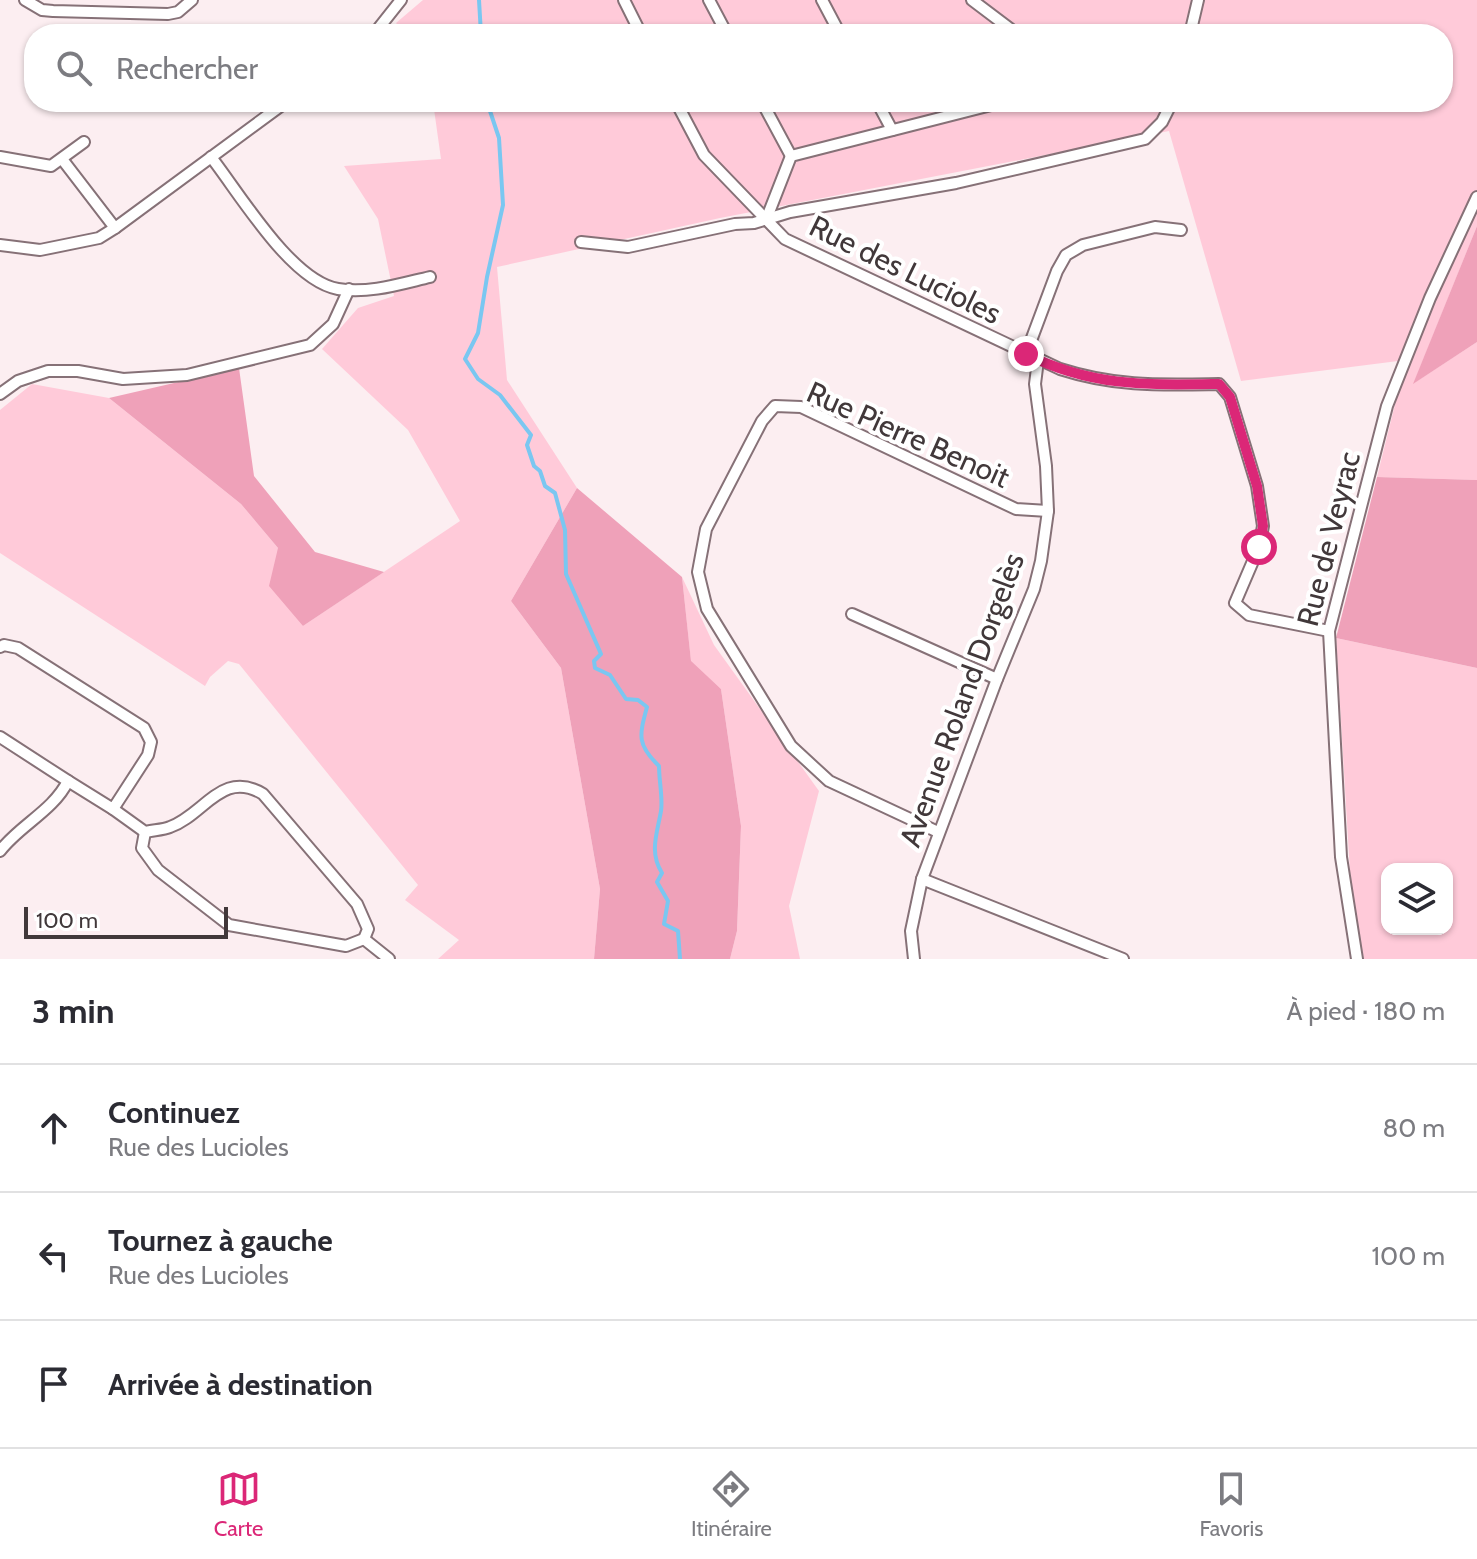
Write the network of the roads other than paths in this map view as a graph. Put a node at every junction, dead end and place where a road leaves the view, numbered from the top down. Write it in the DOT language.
graph roads {
  1 [pos="25,0"];
  2 [pos="192,0"];
  3 [pos="624,0"];
  4 [pos="709,0"];
  5 [pos="822,0"];
  6 [pos="972,0"];
  7 [pos="1198,0"];
  8 [pos="399,1"];
  9 [pos="382,24"];
  10 [pos="636,24"];
  11 [pos="722,24"];
  12 [pos="835,24"];
  13 [pos="1004,24"];
  14 [pos="1192,24"];
  15 [pos="272,112"];
  16 [pos="681,112"];
  17 [pos="767,112"];
  18 [pos="882,112"];
  19 [pos="963,112"];
  20 [pos="1167,112"];
  21 [pos="892,130"];
  22 [pos="84,142"];
  23 [pos="791,156"];
  24 [pos="0,157"];
  25 [pos="211,157"];
  26 [pos="62,159"];
  27 [pos="1477,197"];
  28 [pos="766,220"];
  29 [pos="115,228"];
  30 [pos="1181,230"];
  31 [pos="581,242"];
  32 [pos="0,245"];
  33 [pos="430,277"];
  34 [pos="349,289"];
  35 [pos="1026,354"];
  36 [pos="1038,360"];
  37 [pos="0,394"];
  38 [pos="1048,511"];
  39 [pos="852,614"];
  40 [pos="1329,631"];
  41 [pos="0,647"];
  42 [pos="997,679"];
  43 [pos="0,737"];
  44 [pos="68,781"];
  45 [pos="113,809"];
  46 [pos="145,832"];
  47 [pos="938,832"];
  48 [pos="0,851"];
  49 [pos="922,879"];
  50 [pos="364,939"];
  51 [pos="389,959"];
  52 [pos="914,959"];
  53 [pos="1123,959"];
  54 [pos="1357,959"];
  1 -- 2 [label="street"];
  3 -- 10 [label="street"];
  4 -- 11 [label="street"];
  5 -- 12 [label="street"];
  6 -- 13 [label="street"];
  7 -- 14 [label="street"];
  8 -- 9 [label="street"];
  15 -- 25 [label="street"];
  16 -- 28 [label="street, Rue des Lucioles"];
  17 -- 23 [label="street"];
  18 -- 21 [label="street"];
  19 -- 21 [label="street"];
  20 -- 28 [label="street"];
  21 -- 23 [label="street"];
  22 -- 26 [label="street"];
  23 -- 28 [label="street"];
  24 -- 26 [label="street"];
  25 -- 29 [label="street"];
  25 -- 34 [label="street"];
  26 -- 29 [label="street"];
  27 -- 40 [label="street, Rue de Veyrac"];
  28 -- 31 [label="street"];
  28 -- 35 [label="street, Rue des Lucioles"];
  29 -- 32 [label="street"];
  30 -- 35 [label="street"];
  33 -- 34 [label="street"];
  34 -- 37 [label="street"];
  35 -- 36 [label="street, Rue des Lucioles"];
  36 -- 38 [label="street, Avenue Roland Dorgelès"];
  36 -- 40 [label="street, Rue des Lucioles"];
  38 -- 42 [label="street, Avenue Roland Dorgelès"];
  38 -- 47 [label="street, Rue Pierre Benoit"];
  39 -- 42 [label="street"];
  40 -- 54 [label="street, Rue de Veyrac"];
  41 -- 45 [label="street"];
  42 -- 47 [label="street, Avenue Roland Dorgelès"];
  43 -- 44 [label="street"];
  44 -- 45 [label="street"];
  44 -- 48 [label="street"];
  45 -- 46 [label="street"];
  46 -- 50 [label="street"];
  46 -- 50 [label="street"];
  47 -- 49 [label="street, Avenue Roland Dorgelès"];
  49 -- 52 [label="street, Avenue Roland Dorgelès"];
  49 -- 53 [label="street"];
  50 -- 51 [label="street"];
}
